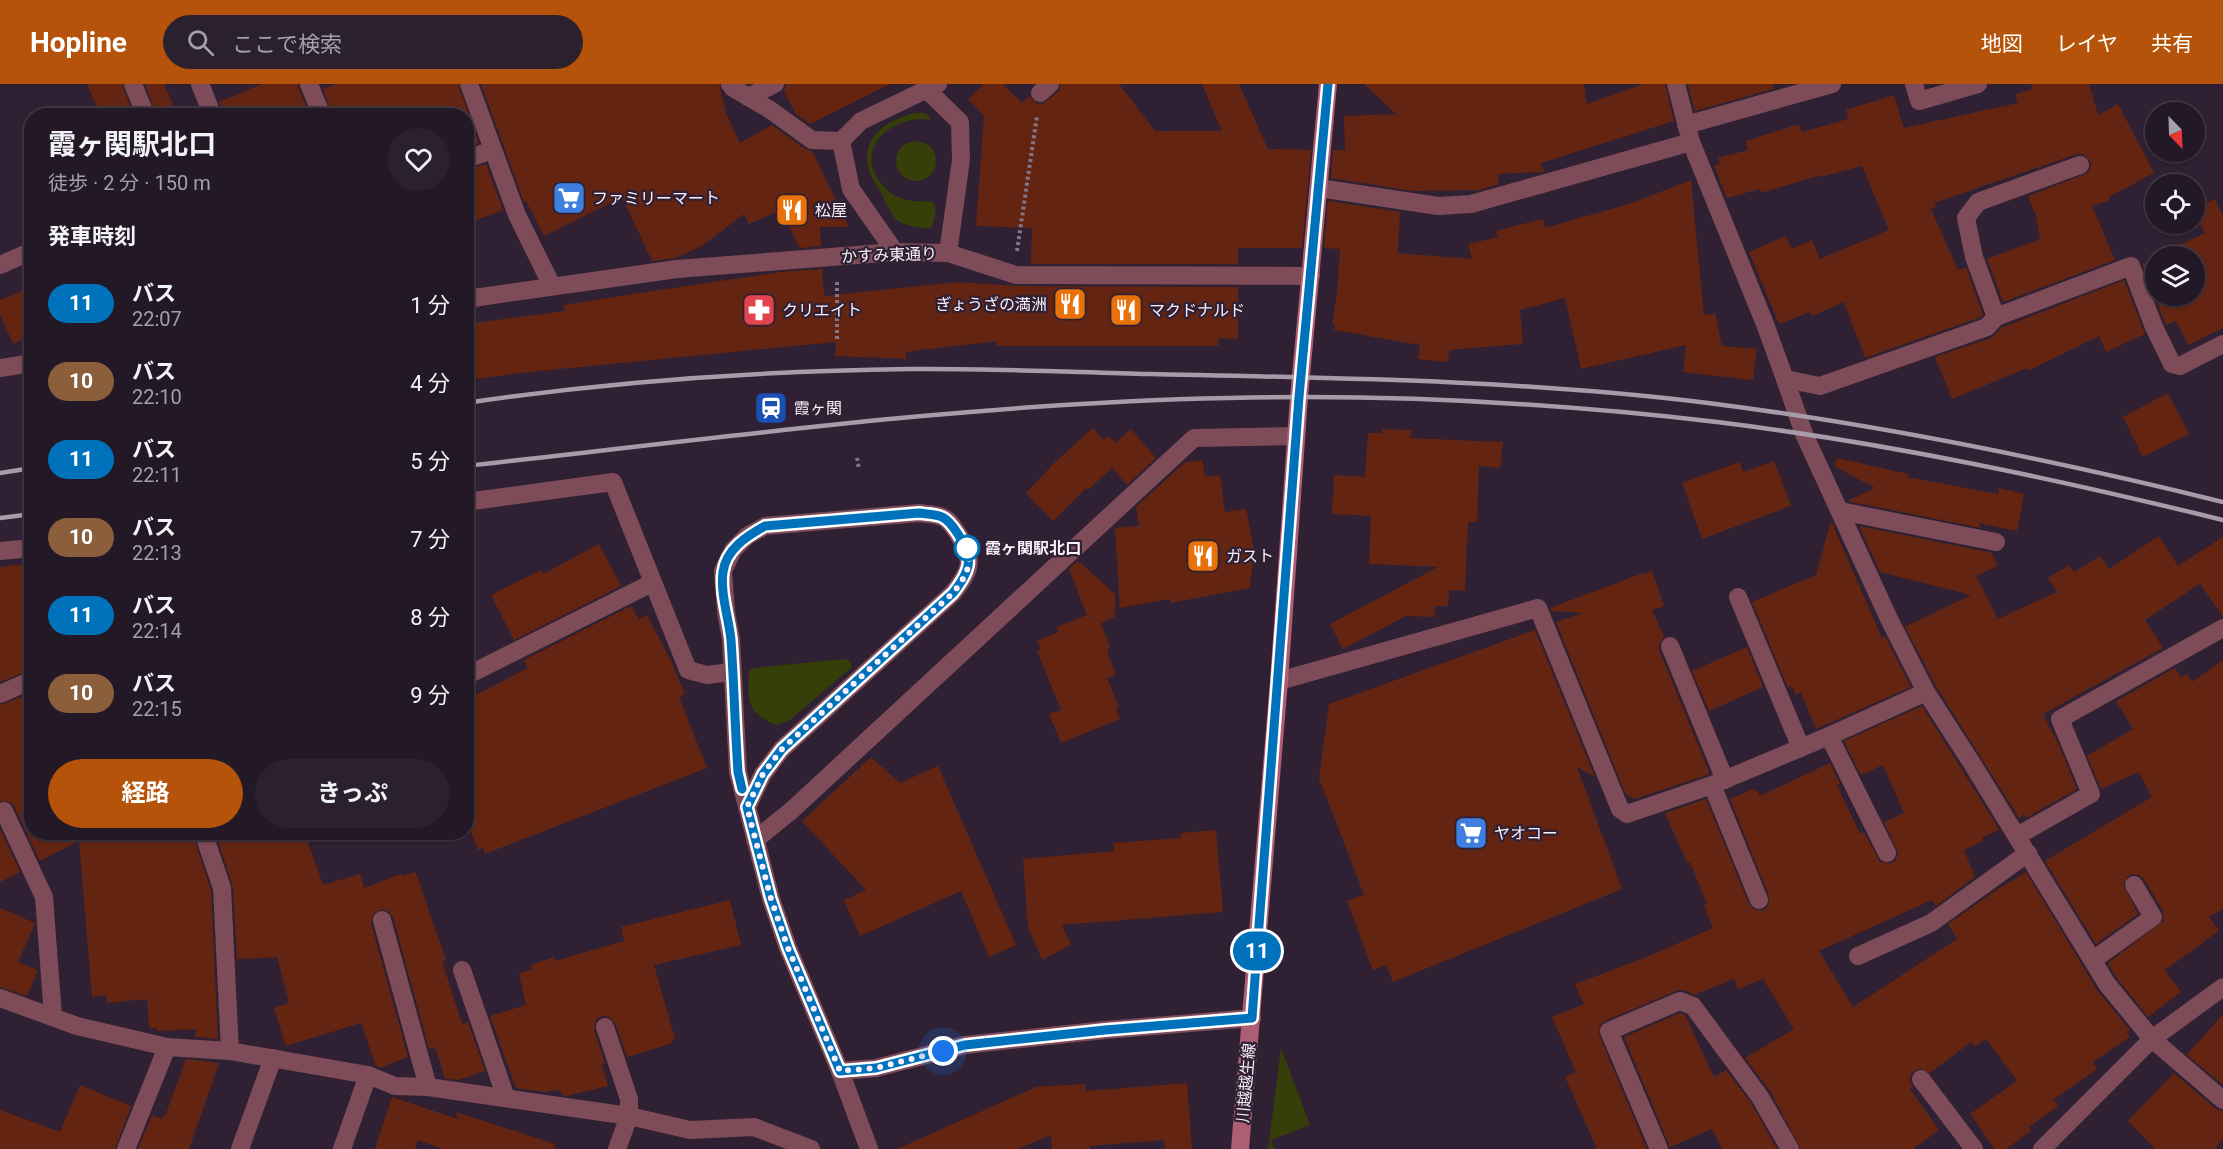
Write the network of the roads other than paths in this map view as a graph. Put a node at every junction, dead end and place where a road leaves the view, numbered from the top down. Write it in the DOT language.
graph roads {
  1 [pos="133,84"];
  2 [pos="200,84"];
  3 [pos="309,84"];
  4 [pos="469,84"];
  5 [pos="730,84"];
  6 [pos="775,84"];
  7 [pos="1328,84"];
  8 [pos="1676,84"];
  9 [pos="1832,84"];
  10 [pos="1914,84"];
  11 [pos="1978,84"];
  12 [pos="932,87"];
  13 [pos="748,98"];
  14 [pos="143,108"];
  15 [pos="210,108"];
  16 [pos="319,108"];
  17 [pos="1689,134"];
  18 [pos="841,141"];
  19 [pos="493,150"];
  20 [pos="474,156"];
  21 [pos="2080,165"];
  22 [pos="1319,188"];
  23 [pos="895,252"];
  24 [pos="948,253"];
  25 [pos="24,254"];
  26 [pos="0,265"];
  27 [pos="1311,276"];
  28 [pos="552,286"];
  29 [pos="474,298"];
  30 [pos="1996,317"];
  31 [pos="2223,344"];
  32 [pos="24,364"];
  33 [pos="0,368"];
  34 [pos="1785,379"];
  35 [pos="1296,436"];
  36 [pos="474,501"];
  37 [pos="1840,511"];
  38 [pos="1996,542"];
  39 [pos="24,549"];
  40 [pos="0,551"];
  41 [pos="652,583"];
  42 [pos="1738,597"];
  43 [pos="2223,628"];
  44 [pos="1670,646"];
  45 [pos="474,672"];
  46 [pos="731,672"];
  47 [pos="1279,681"];
  48 [pos="24,684"];
  49 [pos="1926,692"];
  50 [pos="0,694"];
  51 [pos="1829,736"];
  52 [pos="1801,748"];
  53 [pos="1719,782"];
  54 [pos="747,807"];
  55 [pos="4,811"];
  56 [pos="2017,836"];
  57 [pos="206,840"];
  58 [pos="755,840"];
  59 [pos="1887,853"];
  60 [pos="2028,853"];
  61 [pos="2134,885"];
  62 [pos="1759,900"];
  63 [pos="382,920"];
  64 [pos="1858,956"];
  65 [pos="2093,960"];
  66 [pos="462,970"];
  67 [pos="2223,987"];
  68 [pos="0,998"];
  69 [pos="53,1016"];
  70 [pos="1252,1018"];
  71 [pos="605,1027"];
  72 [pos="2152,1039"];
  73 [pos="167,1047"];
  74 [pos="230,1051"];
  75 [pos="273,1058"];
  76 [pos="840,1071"];
  77 [pos="368,1075"];
  78 [pos="1921,1079"];
  79 [pos="428,1087"];
  80 [pos="506,1098"];
  81 [pos="2223,1100"];
  82 [pos="629,1116"];
  83 [pos="126,1149"];
  84 [pos="240,1149"];
  85 [pos="342,1149"];
  86 [pos="617,1149"];
  87 [pos="812,1149"];
  88 [pos="869,1149"];
  89 [pos="1240,1149"];
  90 [pos="1659,1149"];
  91 [pos="1790,1149"];
  92 [pos="1974,1149"];
  93 [pos="2042,1149"];
  1 -- 14 [label="street"];
  2 -- 15 [label="street"];
  3 -- 16 [label="street"];
  4 -- 19 [label="street"];
  5 -- 13 [label="street"];
  6 -- 13 [label="street"];
  7 -- 22 [label="main road, 川越越生線"];
  8 -- 17 [label="street"];
  9 -- 17 [label="street"];
  10 -- 11 [label="street"];
  12 -- 18 [label="street"];
  12 -- 24 [label="street"];
  13 -- 18 [label="street"];
  17 -- 22 [label="street"];
  17 -- 34 [label="street"];
  18 -- 23 [label="street"];
  19 -- 20 [label="street"];
  19 -- 28 [label="street"];
  21 -- 30 [label="street"];
  22 -- 27 [label="main road, 川越越生線"];
  23 -- 24 [label="street, かすみ東通り"];
  23 -- 28 [label="street, かすみ東通り"];
  24 -- 27 [label="street, かすみ東通り"];
  25 -- 26 [label="street"];
  27 -- 35 [label="main road, 川越越生線"];
  28 -- 29 [label="street, かすみ東通り"];
  30 -- 31 [label="street"];
  30 -- 34 [label="street"];
  32 -- 33 [label="street"];
  34 -- 37 [label="street"];
  35 -- 47 [label="main road, 川越越生線"];
  35 -- 58 [label="street"];
  36 -- 41 [label="street"];
  37 -- 38 [label="street"];
  37 -- 49 [label="street"];
  39 -- 40 [label="street"];
  41 -- 45 [label="street"];
  41 -- 46 [label="street"];
  42 -- 52 [label="street"];
  43 -- 56 [label="street"];
  44 -- 53 [label="street"];
  46 -- 54 [label="street"];
  46 -- 54 [label="street"];
  47 -- 53 [label="street"];
  47 -- 70 [label="main road, 川越越生線"];
  48 -- 50 [label="street"];
  49 -- 51 [label="street"];
  49 -- 56 [label="street"];
  51 -- 52 [label="street"];
  51 -- 59 [label="street"];
  52 -- 53 [label="street"];
  53 -- 62 [label="street"];
  54 -- 58 [label="street"];
  55 -- 69 [label="street"];
  56 -- 60 [label="street"];
  57 -- 74 [label="street"];
  58 -- 76 [label="street"];
  60 -- 64 [label="street"];
  60 -- 65 [label="street"];
  61 -- 65 [label="street"];
  63 -- 79 [label="street"];
  65 -- 72 [label="street"];
  66 -- 80 [label="street"];
  67 -- 72 [label="street"];
  68 -- 69 [label="street"];
  69 -- 73 [label="street"];
  70 -- 76 [label="street"];
  70 -- 89 [label="main road, 川越越生線"];
  71 -- 82 [label="street"];
  72 -- 81 [label="street"];
  72 -- 93 [label="street"];
  73 -- 74 [label="street"];
  73 -- 83 [label="street"];
  74 -- 75 [label="street"];
  75 -- 77 [label="street"];
  75 -- 84 [label="street"];
  76 -- 88 [label="street"];
  77 -- 79 [label="street"];
  77 -- 85 [label="street"];
  78 -- 92 [label="street"];
  79 -- 80 [label="street"];
  80 -- 82 [label="street"];
  82 -- 86 [label="street"];
  82 -- 87 [label="street"];
  90 -- 91 [label="street"];
}
